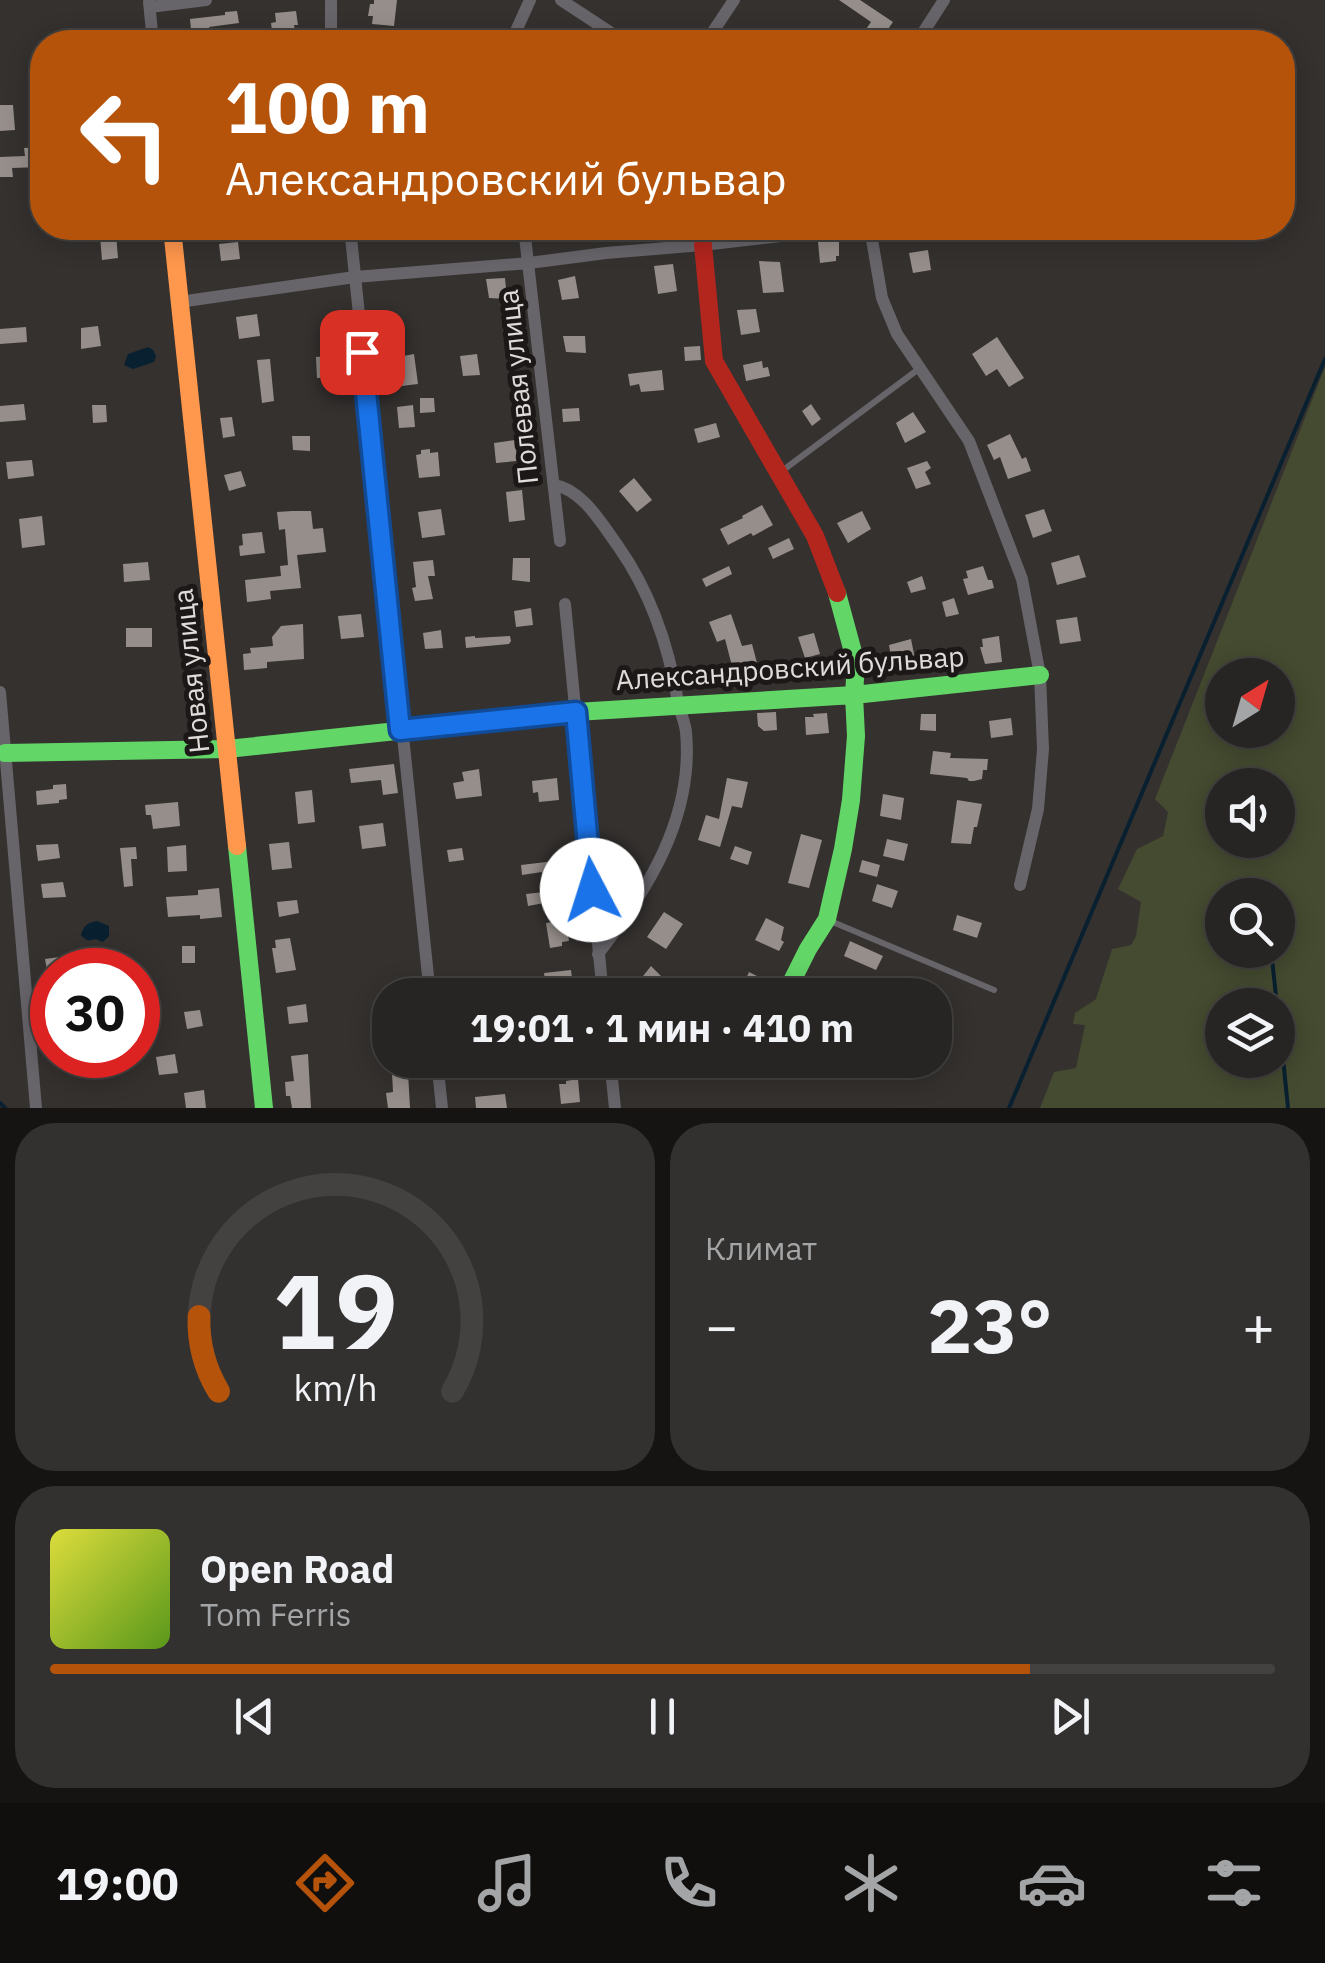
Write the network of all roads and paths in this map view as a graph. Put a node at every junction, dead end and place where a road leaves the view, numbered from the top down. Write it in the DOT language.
graph roads {
  1 [pos="206,0"];
  2 [pos="331,0"];
  3 [pos="530,0"];
  4 [pos="561,0"];
  5 [pos="734,0"];
  6 [pos="944,0"];
  7 [pos="150,4"];
  8 [pos="153,30"];
  9 [pos="331,30"];
  10 [pos="516,30"];
  11 [pos="607,30"];
  12 [pos="714,30"];
  13 [pos="925,30"];
  14 [pos="173,240"];
  15 [pos="351,240"];
  16 [pos="526,240"];
  17 [pos="746,240"];
  18 [pos="872,240"];
  19 [pos="703,245"];
  20 [pos="530,263"];
  21 [pos="355,277"];
  22 [pos="179,302"];
  23 [pos="921,367"];
  24 [pos="778,474"];
  25 [pos="554,485"];
  26 [pos="560,541"];
  27 [pos="565,604"];
  28 [pos="1040,674"];
  29 [pos="0,692"];
  30 [pos="854,696"];
  31 [pos="678,704"];
  32 [pos="576,712"];
  33 [pos="400,730"];
  34 [pos="227,749"];
  35 [pos="5,753"];
  36 [pos="4,795"];
  37 [pos="1020,885"];
  38 [pos="826,919"];
  39 [pos="598,954"];
  40 [pos="428,978"];
  41 [pos="601,978"];
  42 [pos="794,978"];
  43 [pos="994,990"];
  44 [pos="439,1078"];
  45 [pos="612,1078"];
  46 [pos="36,1108"];
  47 [pos="264,1108"];
  48 [pos="442,1108"];
  49 [pos="615,1108"];
  1 -- 7 [label="street"];
  2 -- 9 [label="street"];
  3 -- 10 [label="street"];
  4 -- 11 [label="street"];
  5 -- 12 [label="street"];
  6 -- 13 [label="street"];
  7 -- 8 [label="street"];
  14 -- 22 [label="street, Новая улица"];
  15 -- 21 [label="street"];
  16 -- 20 [label="street, Полевая улица"];
  17 -- 19 [label="street"];
  18 -- 23 [label="street"];
  19 -- 20 [label="street"];
  19 -- 24 [label="street"];
  20 -- 21 [label="street"];
  20 -- 25 [label="street, Полевая улица"];
  21 -- 22 [label="street"];
  21 -- 33 [label="street"];
  22 -- 34 [label="street, Новая улица"];
  23 -- 24 [label="lane"];
  23 -- 28 [label="street"];
  24 -- 30 [label="street"];
  25 -- 26 [label="street, Полевая улица"];
  25 -- 31 [label="street"];
  27 -- 32 [label="street"];
  28 -- 30 [label="street, Александровский бульвар"];
  28 -- 37 [label="street"];
  29 -- 35 [label="street"];
  30 -- 31 [label="street, Александровский бульвар"];
  30 -- 38 [label="street"];
  31 -- 32 [label="street, Александровский бульвар"];
  31 -- 39 [label="street"];
  32 -- 33 [label="street, Александровский бульвар"];
  32 -- 39 [label="street"];
  33 -- 34 [label="street, Александровский бульвар"];
  33 -- 40 [label="street"];
  34 -- 35 [label="street, Александровский бульвар"];
  34 -- 47 [label="street, Новая улица"];
  35 -- 36 [label="street"];
  36 -- 46 [label="street"];
  38 -- 42 [label="street"];
  38 -- 43 [label="lane"];
  39 -- 41 [label="street"];
  44 -- 48 [label="street"];
  45 -- 49 [label="street"];
}
